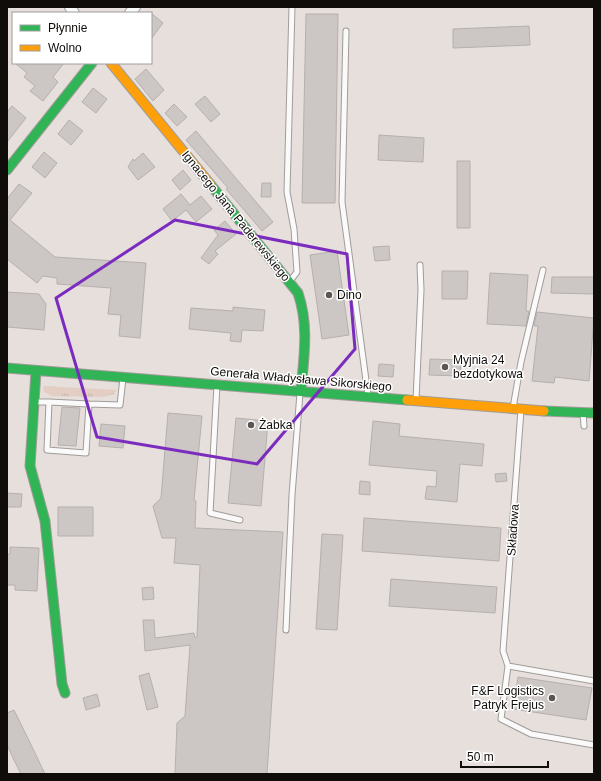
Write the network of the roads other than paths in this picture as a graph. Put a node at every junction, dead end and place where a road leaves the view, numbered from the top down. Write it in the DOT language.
graph roads {
  1 [pos="292,7"];
  2 [pos="346,31"];
  3 [pos="91,64"];
  4 [pos="111,64"];
  5 [pos="7,170"];
  6 [pos="420,264"];
  7 [pos="543,270"];
  8 [pos="290,281"];
  9 [pos="7,368"];
  10 [pos="36,370"];
  11 [pos="123,377"];
  12 [pos="217,384"];
  13 [pos="301,390"];
  14 [pos="368,396"];
  15 [pos="416,401"];
  16 [pos="34,402"];
  17 [pos="49,402"];
  18 [pos="89,404"];
  19 [pos="517,408"];
  20 [pos="594,412"];
  21 [pos="583,413"];
  22 [pos="584,426"];
  23 [pos="240,520"];
  24 [pos="286,630"];
  25 [pos="508,666"];
  26 [pos="594,680"];
  27 [pos="65,693"];
  28 [pos="594,745"];
  1 -- 8 [label="lane"];
  2 -- 14 [label="lane"];
  3 -- 5 [label="street"];
  4 -- 8 [label="street, Ignacego Jana Paderewskiego"];
  6 -- 15 [label="lane"];
  7 -- 19 [label="lane, Składowa"];
  8 -- 13 [label="street, Ignacego Jana Paderewskiego"];
  9 -- 10 [label="street, Generała Władysława Sikorskiego"];
  10 -- 11 [label="street, Generała Władysława Sikorskiego"];
  10 -- 16 [label="street"];
  11 -- 12 [label="street, Generała Władysława Sikorskiego"];
  11 -- 18 [label="lane"];
  12 -- 13 [label="street, Generała Władysława Sikorskiego"];
  12 -- 23 [label="lane"];
  13 -- 14 [label="street, Generała Władysława Sikorskiego"];
  13 -- 24 [label="lane"];
  14 -- 15 [label="street, Generała Władysława Sikorskiego"];
  15 -- 19 [label="street, Generała Władysława Sikorskiego"];
  16 -- 17 [label="lane"];
  16 -- 27 [label="street"];
  17 -- 18 [label="lane"];
  17 -- 18 [label="lane"];
  19 -- 21 [label="street, Generała Władysława Sikorskiego"];
  19 -- 25 [label="lane, Składowa"];
  20 -- 21 [label="street, Generała Władysława Sikorskiego"];
  21 -- 22 [label="lane"];
  25 -- 26 [label="lane"];
  25 -- 28 [label="lane"];
}
